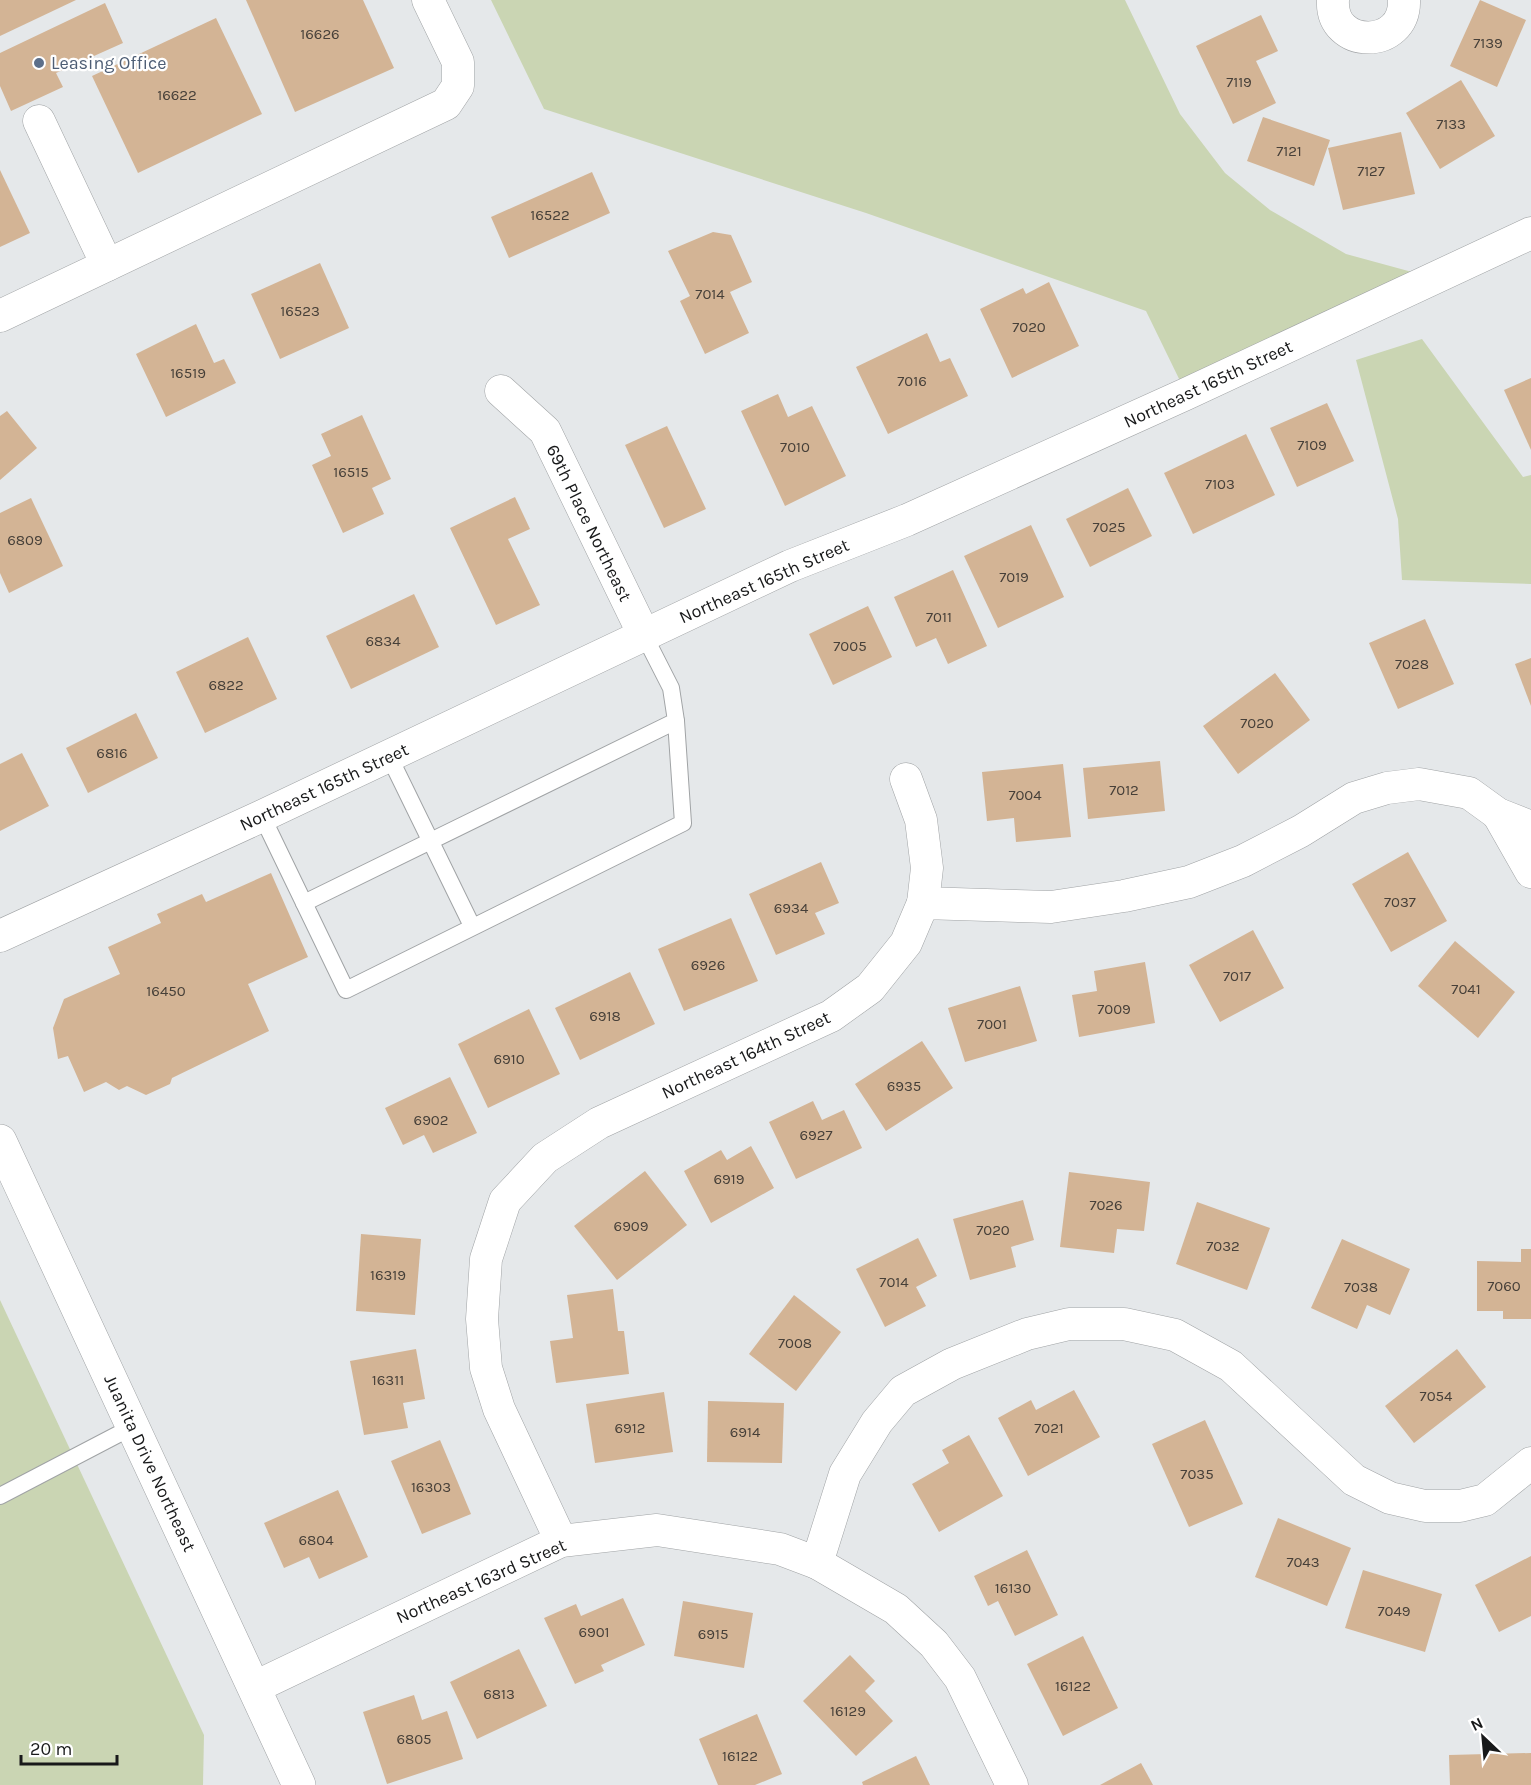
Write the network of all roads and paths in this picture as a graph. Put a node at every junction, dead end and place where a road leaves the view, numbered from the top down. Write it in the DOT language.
graph roads {
  1 [pos="428,0"];
  2 [pos="1333,0"];
  3 [pos="1404,0"];
  4 [pos="39,121"];
  5 [pos="1531,233"];
  6 [pos="107,265"];
  7 [pos="0,316"];
  8 [pos="501,392"];
  9 [pos="644,635"];
  10 [pos="676,721"];
  11 [pos="389,756"];
  12 [pos="906,780"];
  13 [pos="1498,814"];
  14 [pos="262,816"];
  15 [pos="1531,827"];
  16 [pos="432,841"];
  17 [pos="1531,872"];
  18 [pos="304,903"];
  19 [pos="923,903"];
  20 [pos="472,926"];
  21 [pos="0,936"];
  22 [pos="0,1141"];
  23 [pos="134,1426"];
  24 [pos="1531,1463"];
  25 [pos="0,1496"];
  26 [pos="561,1541"];
  27 [pos="817,1563"];
  28 [pos="255,1687"];
  29 [pos="299,1785"];
  30 [pos="1012,1785"];
  1 -- 6 [label="street"];
  2 -- 3 [label="street"];
  4 -- 6 [label="street"];
  5 -- 9 [label="street, Northeast 165th Street"];
  6 -- 7 [label="street"];
  8 -- 9 [label="street, 69th Place Northeast"];
  9 -- 10 [label="lane"];
  9 -- 11 [label="street, Northeast 165th Street"];
  10 -- 16 [label="lane"];
  10 -- 20 [label="lane"];
  11 -- 14 [label="street, Northeast 165th Street"];
  11 -- 16 [label="lane"];
  12 -- 19 [label="street, Northeast 164th Street"];
  13 -- 15 [label="street"];
  13 -- 17 [label="street"];
  13 -- 19 [label="street"];
  14 -- 18 [label="lane"];
  14 -- 21 [label="street, Northeast 165th Street"];
  16 -- 18 [label="lane"];
  16 -- 20 [label="lane"];
  18 -- 20 [label="lane"];
  19 -- 26 [label="street, Northeast 164th Street"];
  22 -- 23 [label="main road, Juanita Drive Northeast"];
  23 -- 25 [label="lane"];
  23 -- 28 [label="main road, Juanita Drive Northeast"];
  24 -- 27 [label="street"];
  26 -- 27 [label="street, Northeast 163rd Street"];
  26 -- 28 [label="street, Northeast 163rd Street"];
  27 -- 30 [label="street, Northeast 163rd Street"];
  28 -- 29 [label="main road, Juanita Drive Northeast"];
}
